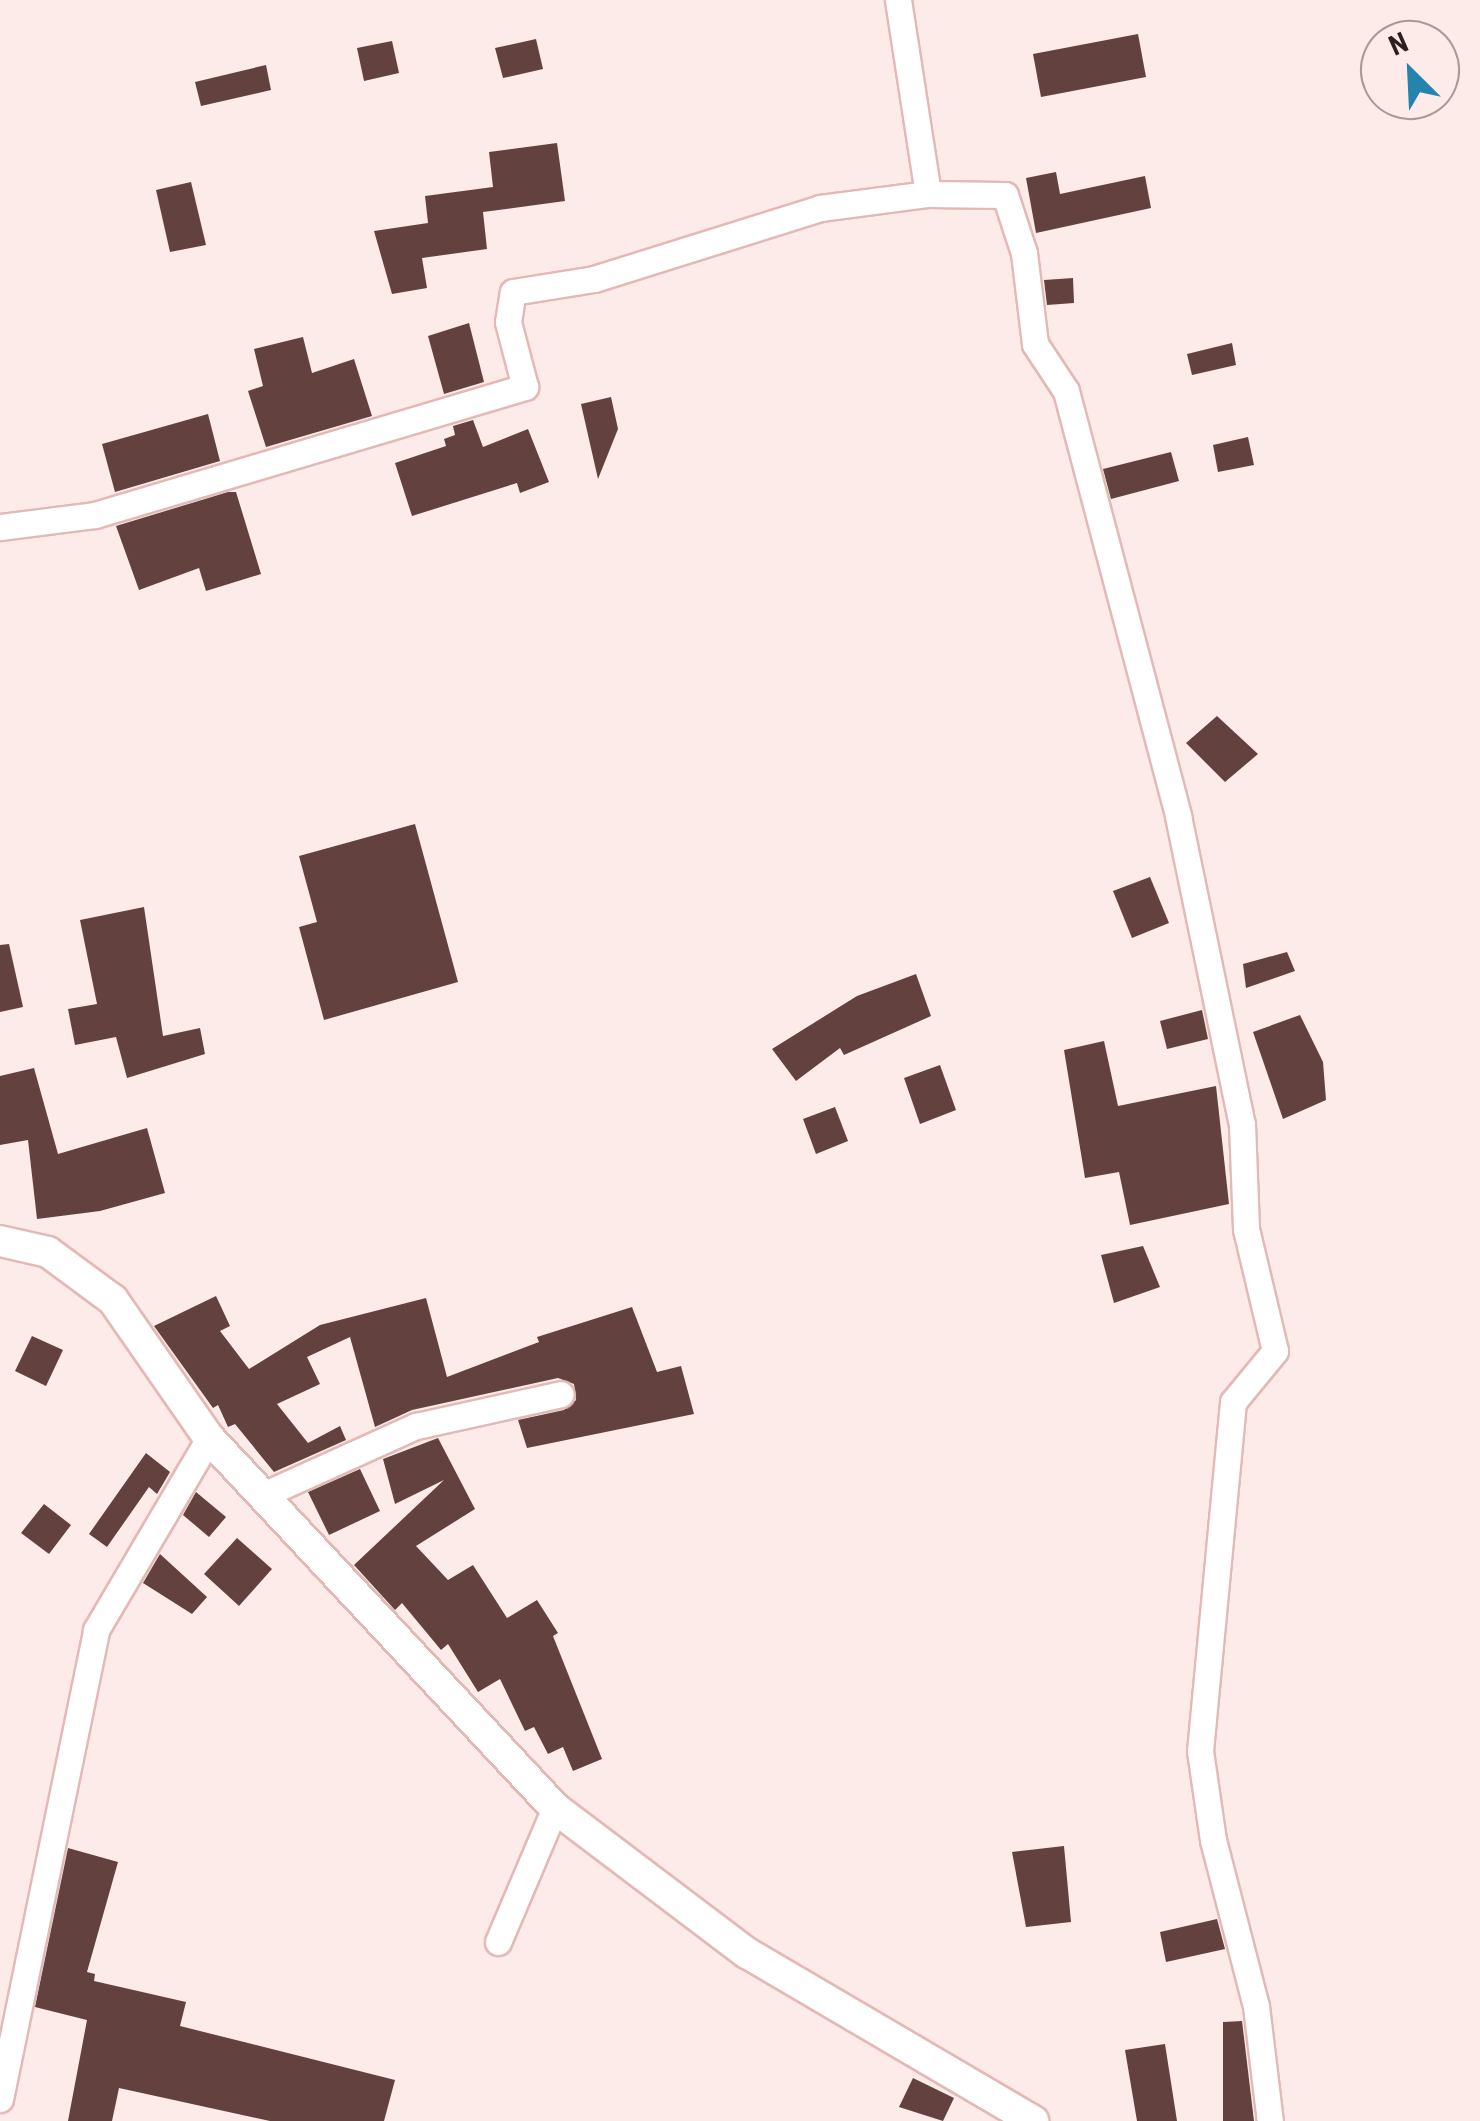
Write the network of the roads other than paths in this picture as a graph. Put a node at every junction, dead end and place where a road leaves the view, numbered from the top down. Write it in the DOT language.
graph roads {
  1 [pos="898,0"];
  2 [pos="928,194"];
  3 [pos="0,527"];
  4 [pos="0,1241"];
  5 [pos="561,1394"];
  6 [pos="209,1438"];
  7 [pos="263,1495"];
  8 [pos="555,1808"];
  9 [pos="498,1942"];
  10 [pos="0,2099"];
  11 [pos="1033,2121"];
  12 [pos="1270,2121"];
  1 -- 2 [label="street"];
  2 -- 3 [label="street"];
  2 -- 12 [label="street"];
  4 -- 6 [label="street"];
  5 -- 7 [label="street"];
  6 -- 7 [label="street"];
  6 -- 10 [label="street"];
  7 -- 8 [label="street"];
  8 -- 9 [label="street"];
  8 -- 11 [label="street"];
}
